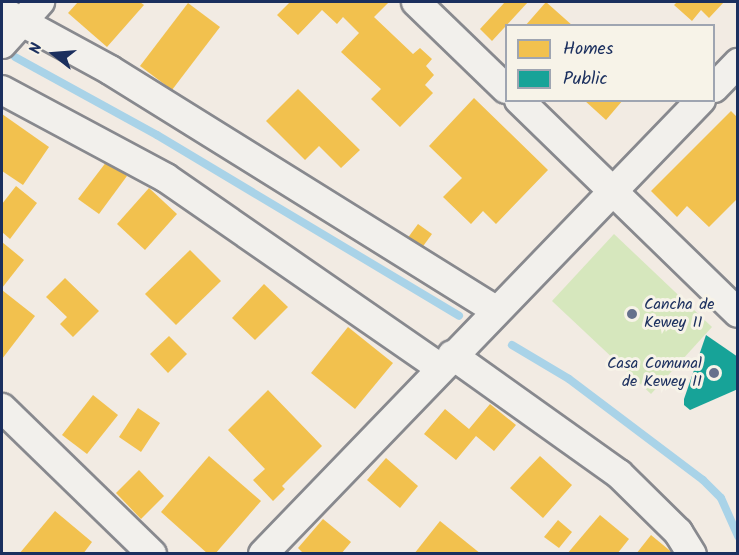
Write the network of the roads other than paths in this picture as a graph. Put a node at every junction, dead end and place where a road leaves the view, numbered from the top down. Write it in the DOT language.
graph roads {
  1 [pos="416,2"];
  2 [pos="21,11"];
  3 [pos="2,44"];
  4 [pos="738,63"];
  5 [pos="505,86"];
  6 [pos="715,87"];
  7 [pos="2,90"];
  8 [pos="521,102"];
  9 [pos="699,102"];
  10 [pos="613,191"];
  11 [pos="496,310"];
  12 [pos="738,313"];
  13 [pos="446,361"];
  14 [pos="2,408"];
  15 [pos="152,554"];
  16 [pos="263,554"];
  17 [pos="692,554"];
  1 -- 5 [label="street"];
  2 -- 3 [label="street"];
  2 -- 11 [label="street"];
  4 -- 6 [label="street"];
  7 -- 13 [label="street"];
  8 -- 10 [label="street"];
  9 -- 10 [label="street"];
  10 -- 11 [label="street"];
  10 -- 12 [label="street"];
  11 -- 13 [label="street"];
  13 -- 16 [label="street"];
  13 -- 17 [label="street"];
  14 -- 15 [label="street"];
}
